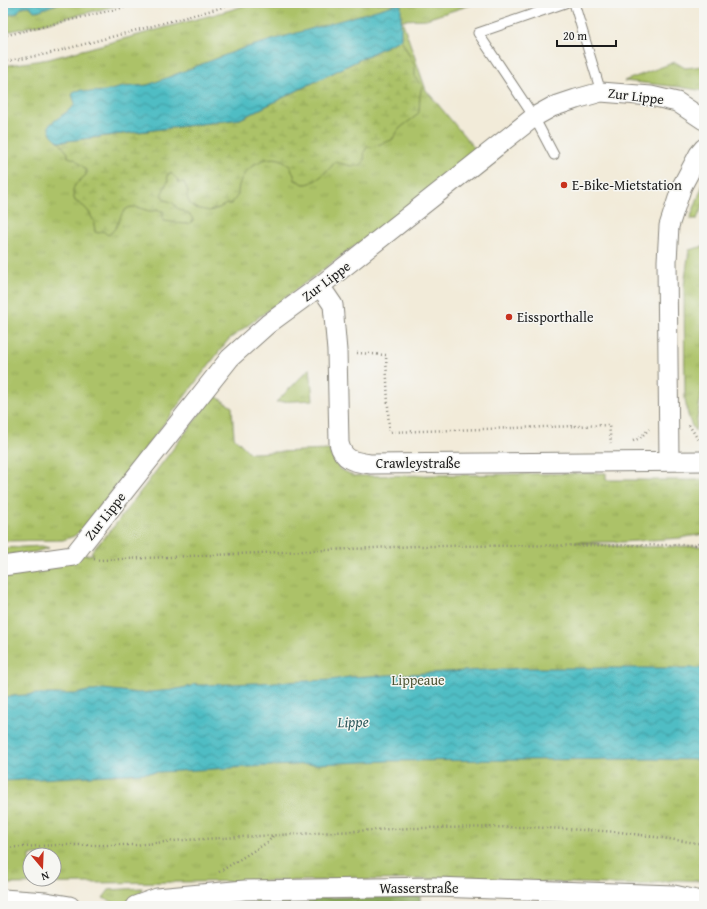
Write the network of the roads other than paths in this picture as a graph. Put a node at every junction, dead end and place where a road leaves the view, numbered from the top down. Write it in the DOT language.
graph roads {
  1 [pos="565,3"];
  2 [pos="574,3"];
  3 [pos="601,92"];
  4 [pos="534,117"];
  5 [pos="704,120"];
  6 [pos="704,148"];
  7 [pos="554,155"];
  8 [pos="320,286"];
  9 [pos="669,461"];
  10 [pos="704,461"];
  11 [pos="3,566"];
  12 [pos="3,899"];
  13 [pos="704,902"];
  14 [pos="70,906"];
  15 [pos="135,906"];
  1 -- 4 [label="lane"];
  2 -- 3 [label="lane"];
  3 -- 4 [label="street, Zur Lippe"];
  3 -- 5 [label="street, Zur Lippe"];
  4 -- 7 [label="lane"];
  4 -- 8 [label="street, Zur Lippe"];
  6 -- 9 [label="street"];
  8 -- 9 [label="street, Crawleystraße"];
  8 -- 11 [label="street, Zur Lippe"];
  9 -- 10 [label="street, Crawleystraße"];
  12 -- 14 [label="street"];
  13 -- 15 [label="street, Wasserstraße"];
}
